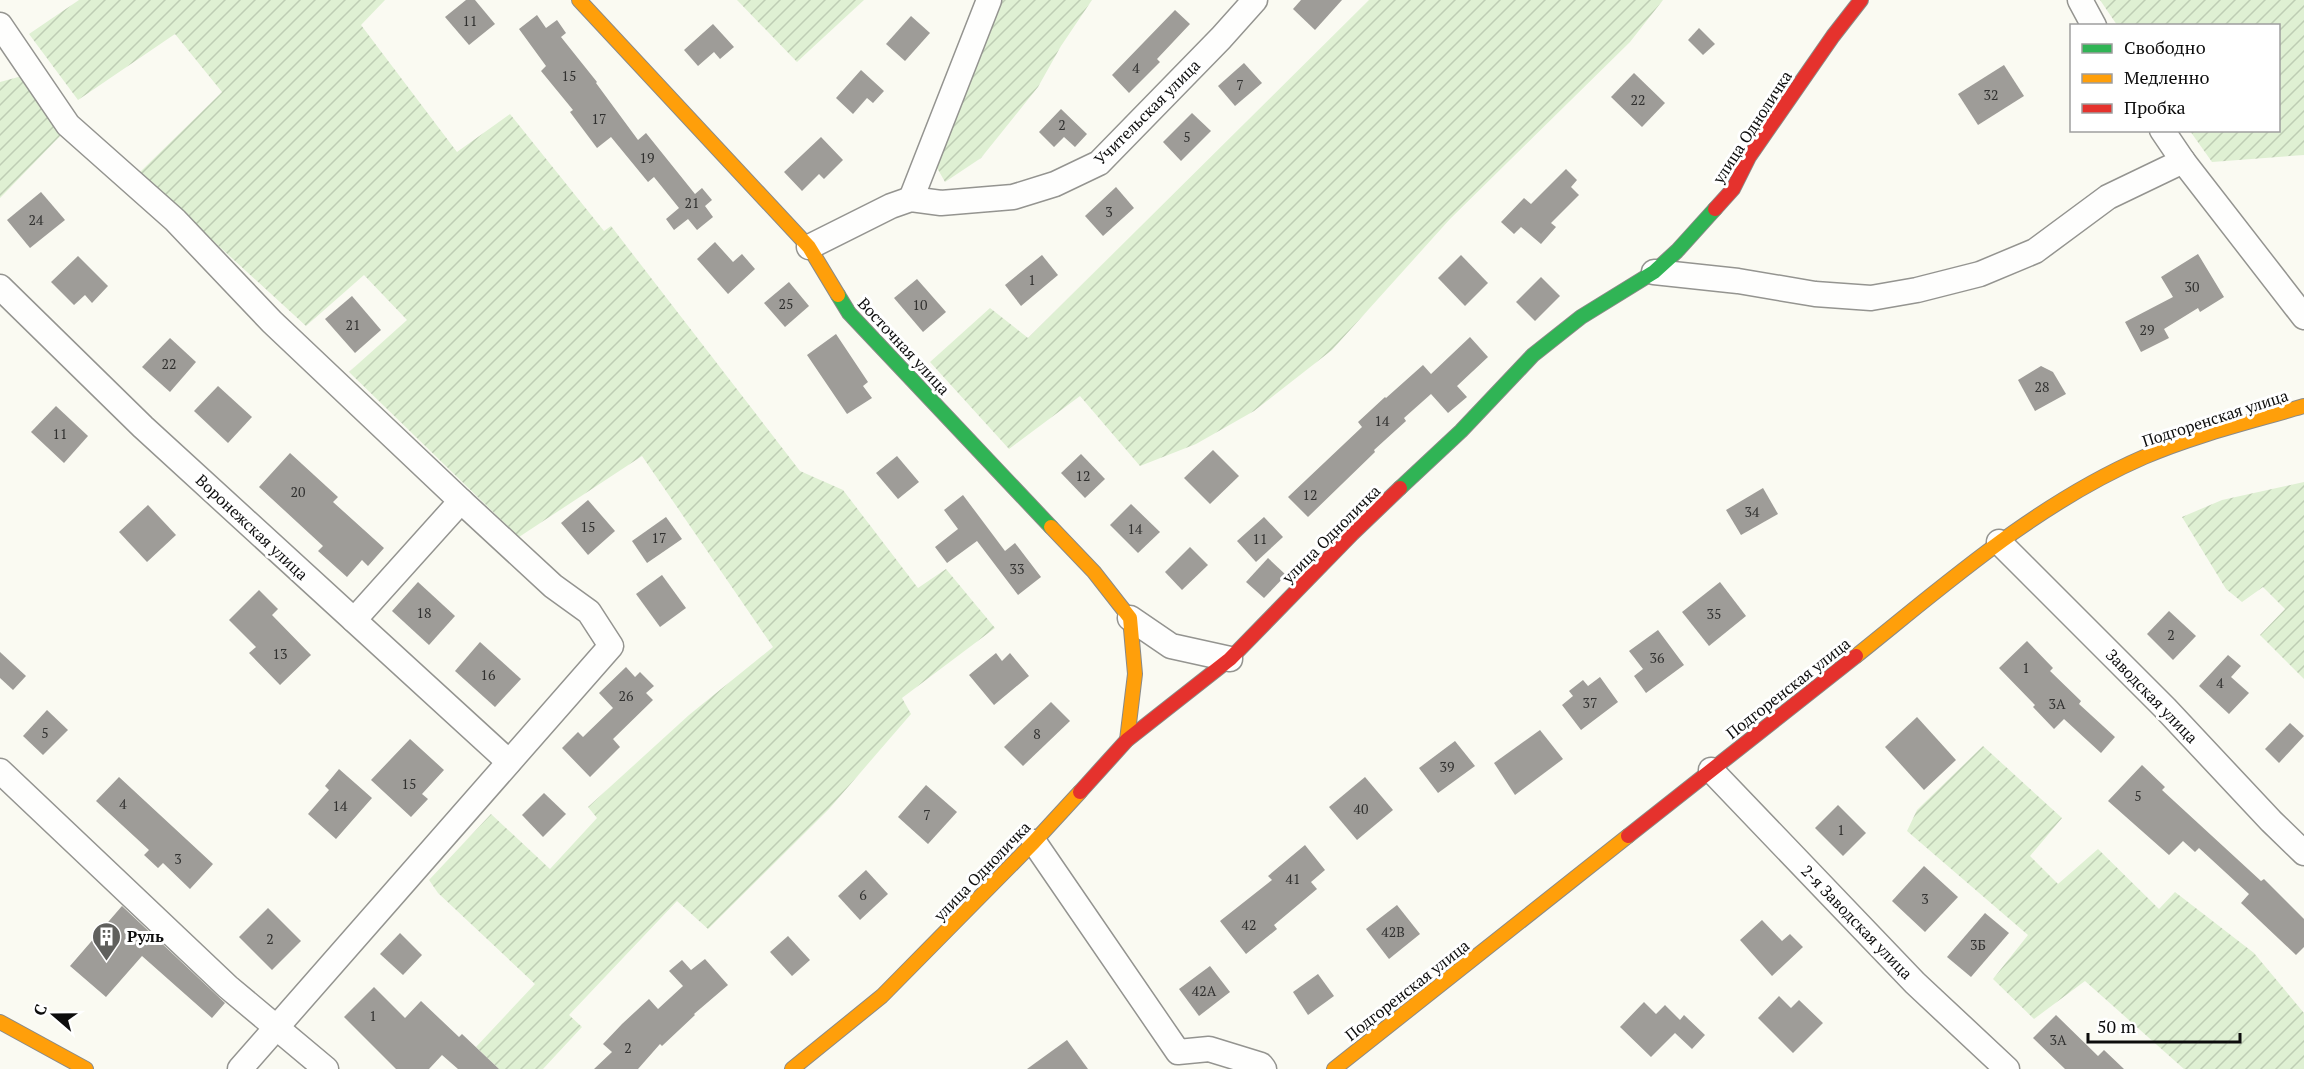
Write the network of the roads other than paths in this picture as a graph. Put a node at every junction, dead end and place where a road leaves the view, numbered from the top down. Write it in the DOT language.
graph roads {
  1 [pos="579,0"];
  2 [pos="989,0"];
  3 [pos="1255,0"];
  4 [pos="1861,0"];
  5 [pos="2080,0"];
  6 [pos="2093,24"];
  7 [pos="0,25"];
  8 [pos="2163,132"];
  9 [pos="2183,161"];
  10 [pos="911,199"];
  11 [pos="809,247"];
  12 [pos="1654,272"];
  13 [pos="0,287"];
  14 [pos="2304,317"];
  15 [pos="2304,406"];
  16 [pos="461,501"];
  17 [pos="1999,542"];
  18 [pos="1130,618"];
  19 [pos="354,620"];
  20 [pos="1230,659"];
  21 [pos="1127,740"];
  22 [pos="509,762"];
  23 [pos="1711,770"];
  24 [pos="0,771"];
  25 [pos="1034,842"];
  26 [pos="2304,853"];
  27 [pos="0,1022"];
  28 [pos="278,1026"];
  29 [pos="86,1069"];
  30 [pos="240,1069"];
  31 [pos="326,1069"];
  32 [pos="792,1069"];
  33 [pos="1264,1069"];
  34 [pos="1334,1069"];
  35 [pos="2007,1069"];
  1 -- 11 [label="street, Восточная улица"];
  2 -- 10 [label="street"];
  3 -- 10 [label="street, Учительская улица"];
  4 -- 12 [label="street, улица Одноличка"];
  5 -- 6 [label="street"];
  7 -- 16 [label="street"];
  8 -- 9 [label="street"];
  9 -- 12 [label="street"];
  9 -- 14 [label="street"];
  10 -- 11 [label="street, Учительская улица"];
  11 -- 18 [label="street, Восточная улица"];
  12 -- 20 [label="street, улица Одноличка"];
  13 -- 19 [label="street, Воронежская улица"];
  15 -- 17 [label="street, Подгоренская улица"];
  16 -- 19 [label="street"];
  16 -- 22 [label="street"];
  17 -- 23 [label="street, Подгоренская улица"];
  17 -- 26 [label="street, Заводская улица"];
  18 -- 20 [label="street"];
  18 -- 21 [label="street"];
  19 -- 22 [label="street, Воронежская улица"];
  20 -- 21 [label="street, улица Одноличка"];
  21 -- 25 [label="street, улица Одноличка"];
  22 -- 28 [label="street"];
  23 -- 34 [label="street, Подгоренская улица"];
  23 -- 35 [label="street, 2-я Заводская улица"];
  24 -- 28 [label="street"];
  25 -- 32 [label="street, улица Одноличка"];
  25 -- 33 [label="street"];
  27 -- 29 [label="street"];
  28 -- 30 [label="street"];
  28 -- 31 [label="street"];
}
